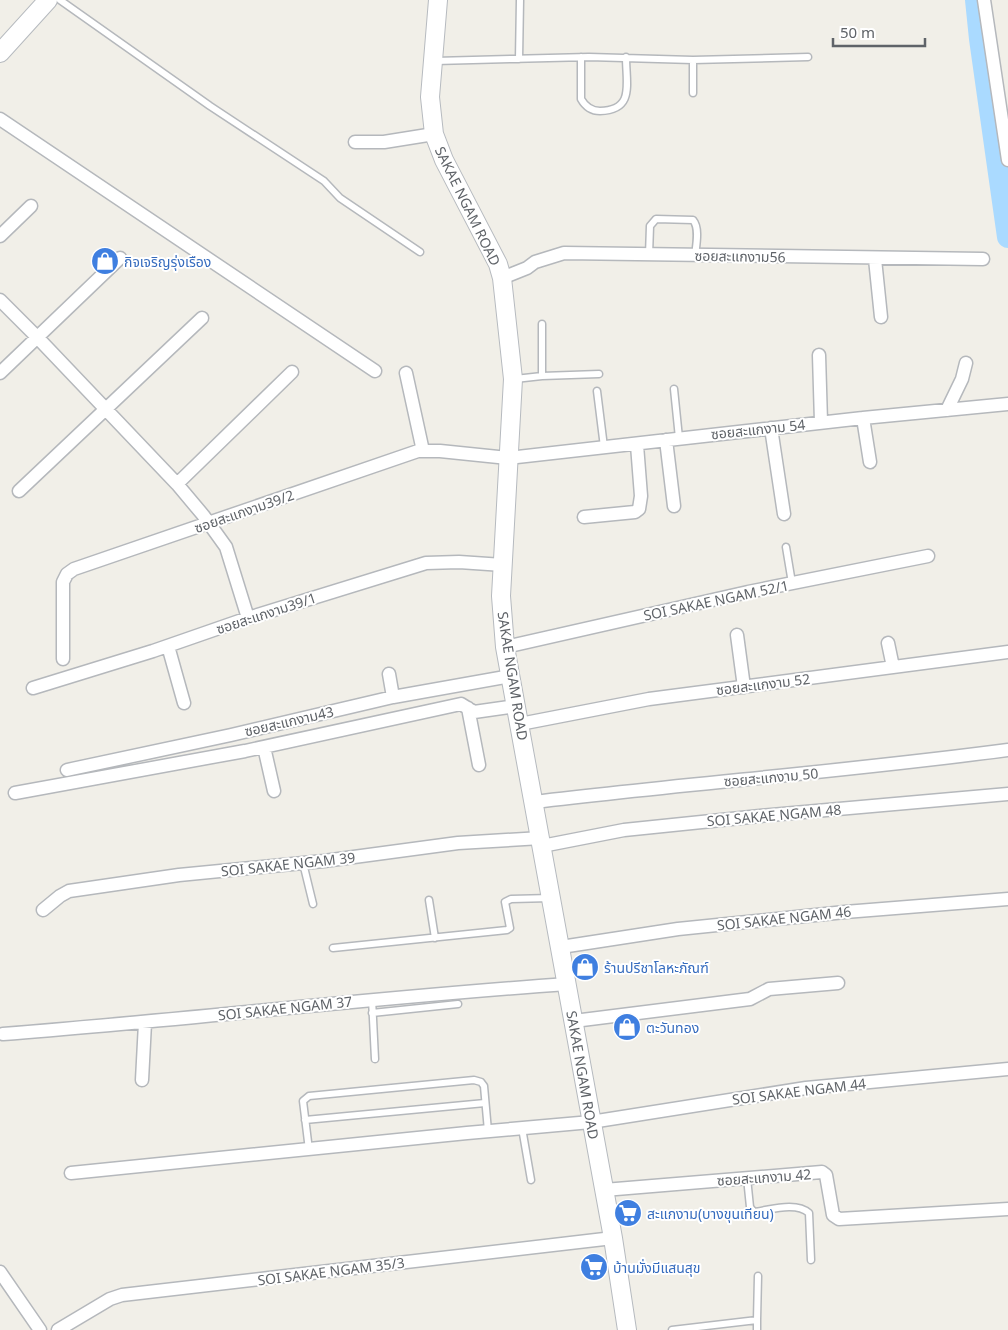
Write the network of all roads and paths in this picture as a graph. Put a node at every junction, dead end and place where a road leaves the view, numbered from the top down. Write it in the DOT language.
graph roads {
  1 [pos="48,0"];
  2 [pos="60,0"];
  3 [pos="438,0"];
  4 [pos="520,0"];
  5 [pos="984,0"];
  6 [pos="0,53"];
  7 [pos="580,57"];
  8 [pos="808,57"];
  9 [pos="626,58"];
  10 [pos="519,59"];
  11 [pos="693,60"];
  12 [pos="434,61"];
  13 [pos="693,93"];
  14 [pos="0,119"];
  15 [pos="434,134"];
  16 [pos="355,142"];
  17 [pos="1008,160"];
  18 [pos="31,206"];
  19 [pos="0,236"];
  20 [pos="420,252"];
  21 [pos="649,255"];
  22 [pos="695,256"];
  23 [pos="120,258"];
  24 [pos="875,259"];
  25 [pos="983,259"];
  26 [pos="502,278"];
  27 [pos="0,300"];
  28 [pos="881,317"];
  29 [pos="202,318"];
  30 [pos="542,324"];
  31 [pos="37,337"];
  32 [pos="819,356"];
  33 [pos="966,363"];
  34 [pos="375,371"];
  35 [pos="292,372"];
  36 [pos="0,373"];
  37 [pos="406,373"];
  38 [pos="599,374"];
  39 [pos="542,376"];
  40 [pos="513,379"];
  41 [pos="674,389"];
  42 [pos="596,391"];
  43 [pos="1008,404"];
  44 [pos="105,409"];
  45 [pos="947,410"];
  46 [pos="863,418"];
  47 [pos="821,422"];
  48 [pos="771,428"];
  49 [pos="673,439"];
  50 [pos="637,445"];
  51 [pos="604,447"];
  52 [pos="423,451"];
  53 [pos="508,458"];
  54 [pos="870,462"];
  55 [pos="177,484"];
  56 [pos="18,491"];
  57 [pos="674,506"];
  58 [pos="784,514"];
  59 [pos="584,517"];
  60 [pos="209,523"];
  61 [pos="786,548"];
  62 [pos="928,556"];
  63 [pos="503,565"];
  64 [pos="792,583"];
  65 [pos="248,618"];
  66 [pos="737,636"];
  67 [pos="888,643"];
  68 [pos="168,646"];
  69 [pos="505,647"];
  70 [pos="1008,652"];
  71 [pos="63,659"];
  72 [pos="894,667"];
  73 [pos="389,674"];
  74 [pos="511,676"];
  75 [pos="744,687"];
  76 [pos="33,688"];
  77 [pos="393,697"];
  78 [pos="184,703"];
  79 [pos="516,706"];
  80 [pos="468,708"];
  81 [pos="520,724"];
  82 [pos="264,747"];
  83 [pos="1008,750"];
  84 [pos="479,765"];
  85 [pos="67,770"];
  86 [pos="274,791"];
  87 [pos="15,793"];
  88 [pos="1008,794"];
  89 [pos="534,802"];
  90 [pos="542,842"];
  91 [pos="303,863"];
  92 [pos="552,898"];
  93 [pos="1008,899"];
  94 [pos="429,900"];
  95 [pos="313,904"];
  96 [pos="43,910"];
  97 [pos="435,938"];
  98 [pos="561,947"];
  99 [pos="333,948"];
  100 [pos="838,983"];
  101 [pos="567,984"];
  102 [pos="372,999"];
  103 [pos="458,1004"];
  104 [pos="372,1013"];
  105 [pos="574,1021"];
  106 [pos="145,1022"];
  107 [pos="4,1034"];
  108 [pos="375,1059"];
  109 [pos="1008,1069"];
  110 [pos="142,1080"];
  111 [pos="485,1103"];
  112 [pos="305,1120"];
  113 [pos="591,1122"];
  114 [pos="522,1128"];
  115 [pos="488,1131"];
  116 [pos="309,1150"];
  117 [pos="71,1174"];
  118 [pos="747,1178"];
  119 [pos="531,1180"];
  120 [pos="604,1190"];
  121 [pos="1008,1209"];
  122 [pos="613,1238"];
  123 [pos="811,1260"];
  124 [pos="0,1272"];
  125 [pos="758,1276"];
  126 [pos="757,1320"];
  127 [pos="40,1330"];
  128 [pos="58,1330"];
  129 [pos="627,1330"];
  130 [pos="672,1330"];
  131 [pos="757,1330"];
  1 -- 6 [label="street"];
  2 -- 20 [label="lane"];
  3 -- 12 [label="street, SAKAE NGAM ROAD"];
  4 -- 10 [label="lane"];
  5 -- 17 [label="street"];
  7 -- 9 [label="lane"];
  7 -- 9 [label="lane"];
  7 -- 10 [label="lane"];
  8 -- 11 [label="lane"];
  9 -- 11 [label="lane"];
  10 -- 12 [label="lane"];
  11 -- 13 [label="lane"];
  12 -- 15 [label="street, SAKAE NGAM ROAD"];
  14 -- 34 [label="street"];
  15 -- 16 [label="street"];
  15 -- 26 [label="street, SAKAE NGAM ROAD"];
  18 -- 19 [label="street"];
  21 -- 22 [label="street, ซอยสะแกงาม56"];
  21 -- 22 [label="lane"];
  21 -- 26 [label="street, ซอยสะแกงาม56"];
  22 -- 24 [label="street, ซอยสะแกงาม56"];
  23 -- 31 [label="street"];
  24 -- 25 [label="street, ซอยสะแกงาม56"];
  24 -- 28 [label="street"];
  26 -- 40 [label="street, SAKAE NGAM ROAD"];
  27 -- 31 [label="street"];
  29 -- 44 [label="street"];
  30 -- 39 [label="lane"];
  31 -- 36 [label="street"];
  31 -- 44 [label="street"];
  32 -- 47 [label="street"];
  33 -- 45 [label="street"];
  35 -- 55 [label="street"];
  37 -- 52 [label="street"];
  38 -- 39 [label="lane"];
  39 -- 40 [label="lane"];
  40 -- 53 [label="street, SAKAE NGAM ROAD"];
  41 -- 49 [label="lane"];
  42 -- 51 [label="lane"];
  43 -- 45 [label="street, ซอยสะแกงาม 54"];
  44 -- 55 [label="street"];
  44 -- 56 [label="street"];
  45 -- 46 [label="street, ซอยสะแกงาม 54"];
  46 -- 47 [label="street, ซอยสะแกงาม 54"];
  46 -- 54 [label="street"];
  47 -- 48 [label="street, ซอยสะแกงาม 54"];
  48 -- 49 [label="street, ซอยสะแกงาม 54"];
  48 -- 58 [label="street"];
  49 -- 50 [label="street, ซอยสะแกงาม 54"];
  49 -- 57 [label="street"];
  50 -- 51 [label="street, ซอยสะแกงาม 54"];
  50 -- 59 [label="street"];
  51 -- 53 [label="street, ซอยสะแกงาม 54"];
  52 -- 53 [label="street, ซอยสะแกงาม39/2"];
  52 -- 60 [label="street, ซอยสะแกงาม39/2"];
  53 -- 63 [label="street, SAKAE NGAM ROAD"];
  55 -- 60 [label="street"];
  60 -- 65 [label="street"];
  60 -- 71 [label="street, ซอยสะแกงาม39/2"];
  61 -- 64 [label="lane"];
  62 -- 64 [label="street, SOI SAKAE NGAM 52/1"];
  63 -- 65 [label="street, ซอยสะแกงาม39/1"];
  63 -- 69 [label="street, SAKAE NGAM ROAD"];
  64 -- 69 [label="street, SOI SAKAE NGAM 52/1"];
  65 -- 68 [label="street, ซอยสะแกงาม39/1"];
  66 -- 75 [label="street"];
  67 -- 72 [label="street"];
  68 -- 76 [label="street, ซอยสะแกงาม39/1"];
  68 -- 78 [label="street"];
  69 -- 74 [label="street, SAKAE NGAM ROAD"];
  70 -- 72 [label="street, ซอยสะแกงาม 52"];
  72 -- 75 [label="street, ซอยสะแกงาม 52"];
  73 -- 77 [label="street"];
  74 -- 77 [label="street, ซอยสะแกงาม43"];
  74 -- 79 [label="street, SAKAE NGAM ROAD"];
  75 -- 81 [label="street, ซอยสะแกงาม 52"];
  77 -- 85 [label="street, ซอยสะแกงาม43"];
  79 -- 80 [label="street"];
  79 -- 81 [label="street, SAKAE NGAM ROAD"];
  80 -- 82 [label="street"];
  80 -- 84 [label="street"];
  81 -- 89 [label="street, SAKAE NGAM ROAD"];
  82 -- 86 [label="street"];
  82 -- 87 [label="street"];
  83 -- 89 [label="street, ซอยสะแกงาม 50"];
  88 -- 90 [label="street, SOI SAKAE NGAM 48"];
  89 -- 90 [label="street, SAKAE NGAM ROAD"];
  90 -- 91 [label="street, SOI SAKAE NGAM 39"];
  90 -- 92 [label="street, SAKAE NGAM ROAD"];
  91 -- 95 [label="lane"];
  91 -- 96 [label="street, SOI SAKAE NGAM 39"];
  92 -- 97 [label="lane"];
  92 -- 98 [label="street, SAKAE NGAM ROAD"];
  93 -- 98 [label="street, SOI SAKAE NGAM 46"];
  94 -- 97 [label="lane"];
  97 -- 99 [label="lane"];
  98 -- 101 [label="street, SAKAE NGAM ROAD"];
  100 -- 105 [label="street"];
  101 -- 102 [label="street, SOI SAKAE NGAM 37"];
  101 -- 105 [label="street, SAKAE NGAM ROAD"];
  102 -- 104 [label="lane"];
  102 -- 106 [label="street, SOI SAKAE NGAM 37"];
  103 -- 104 [label="lane"];
  104 -- 108 [label="lane"];
  105 -- 113 [label="street, SAKAE NGAM ROAD"];
  106 -- 107 [label="street, SOI SAKAE NGAM 37"];
  106 -- 110 [label="street"];
  109 -- 113 [label="street, SOI SAKAE NGAM 44"];
  111 -- 112 [label="lane"];
  111 -- 112 [label="lane"];
  111 -- 115 [label="lane"];
  112 -- 116 [label="lane"];
  113 -- 114 [label="street, SOI SAKAE NGAM 44"];
  113 -- 120 [label="street, SAKAE NGAM ROAD"];
  114 -- 115 [label="street, SOI SAKAE NGAM 44"];
  114 -- 119 [label="lane"];
  115 -- 116 [label="street, SOI SAKAE NGAM 44"];
  116 -- 117 [label="street, SOI SAKAE NGAM 44"];
  118 -- 120 [label="street, ซอยสะแกงาม 42"];
  118 -- 121 [label="street, ซอยสะแกงาม 42"];
  118 -- 123 [label="lane"];
  120 -- 122 [label="street, SAKAE NGAM ROAD"];
  122 -- 128 [label="street, SOI SAKAE NGAM 35/3"];
  122 -- 129 [label="street, SAKAE NGAM ROAD"];
  124 -- 127 [label="street"];
  125 -- 126 [label="lane"];
  126 -- 130 [label="lane"];
  126 -- 131 [label="lane"];
}
